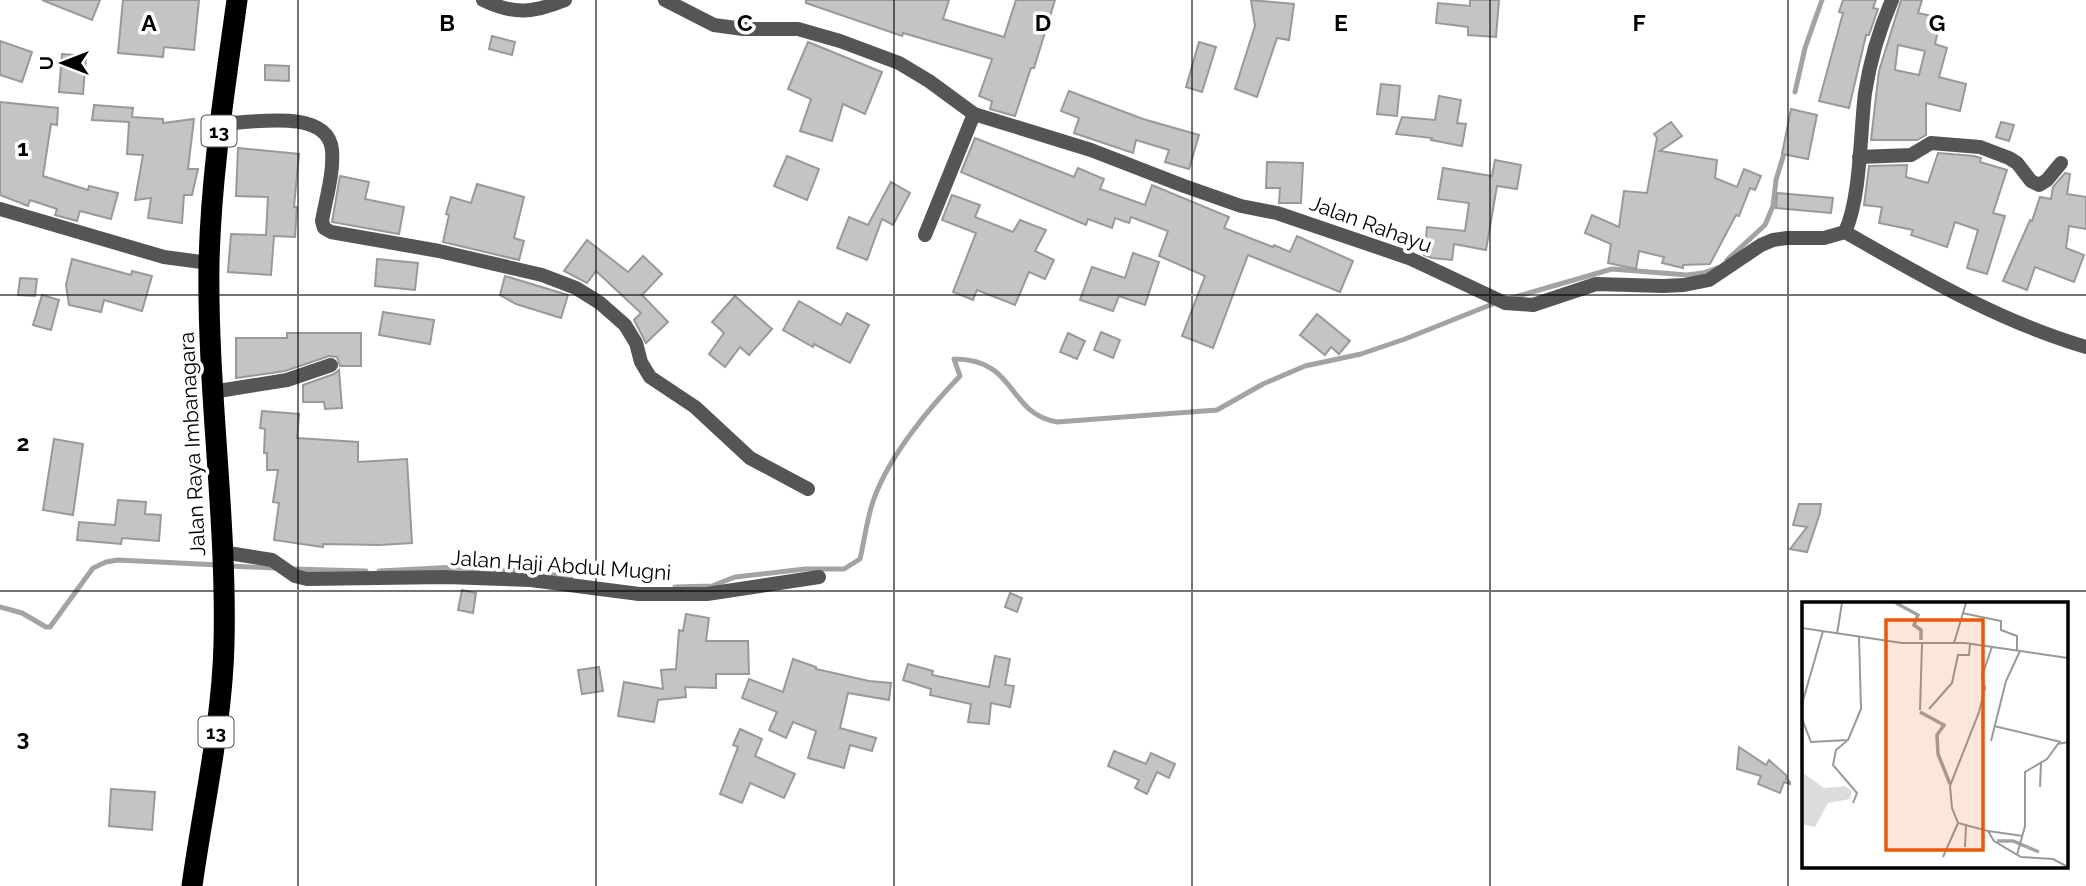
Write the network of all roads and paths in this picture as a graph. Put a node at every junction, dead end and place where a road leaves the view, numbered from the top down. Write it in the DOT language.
graph roads {
  1 [pos="237,0"];
  2 [pos="483,0"];
  3 [pos="565,0"];
  4 [pos="665,0"];
  5 [pos="1892,0"];
  6 [pos="974,114"];
  7 [pos="220,124"];
  8 [pos="1859,157"];
  9 [pos="2061,163"];
  10 [pos="0,209"];
  11 [pos="1845,232"];
  12 [pos="925,235"];
  13 [pos="209,263"];
  14 [pos="2086,347"];
  15 [pos="331,365"];
  16 [pos="212,392"];
  17 [pos="808,489"];
  18 [pos="222,562"];
  19 [pos="819,577"];
  20 [pos="192,886"];
  1 -- 7 [label="highway, Jalan Raya Imbanagara / 13"];
  2 -- 3 [label="street"];
  4 -- 6 [label="street, Jalan Rahayu"];
  5 -- 8 [label="street"];
  6 -- 11 [label="street, Jalan Rahayu"];
  6 -- 12 [label="street"];
  7 -- 13 [label="highway, Jalan Raya Imbanagara / 13"];
  7 -- 17 [label="street"];
  8 -- 9 [label="street"];
  8 -- 11 [label="street"];
  10 -- 13 [label="street"];
  11 -- 14 [label="street"];
  13 -- 16 [label="highway, Jalan Raya Imbanagara / 13"];
  15 -- 16 [label="street"];
  16 -- 18 [label="highway, Jalan Raya Imbanagara / 13"];
  18 -- 19 [label="street, Jalan Haji Abdul Mugni"];
  18 -- 20 [label="highway, Jalan Raya Imbanagara / 13"];
}
